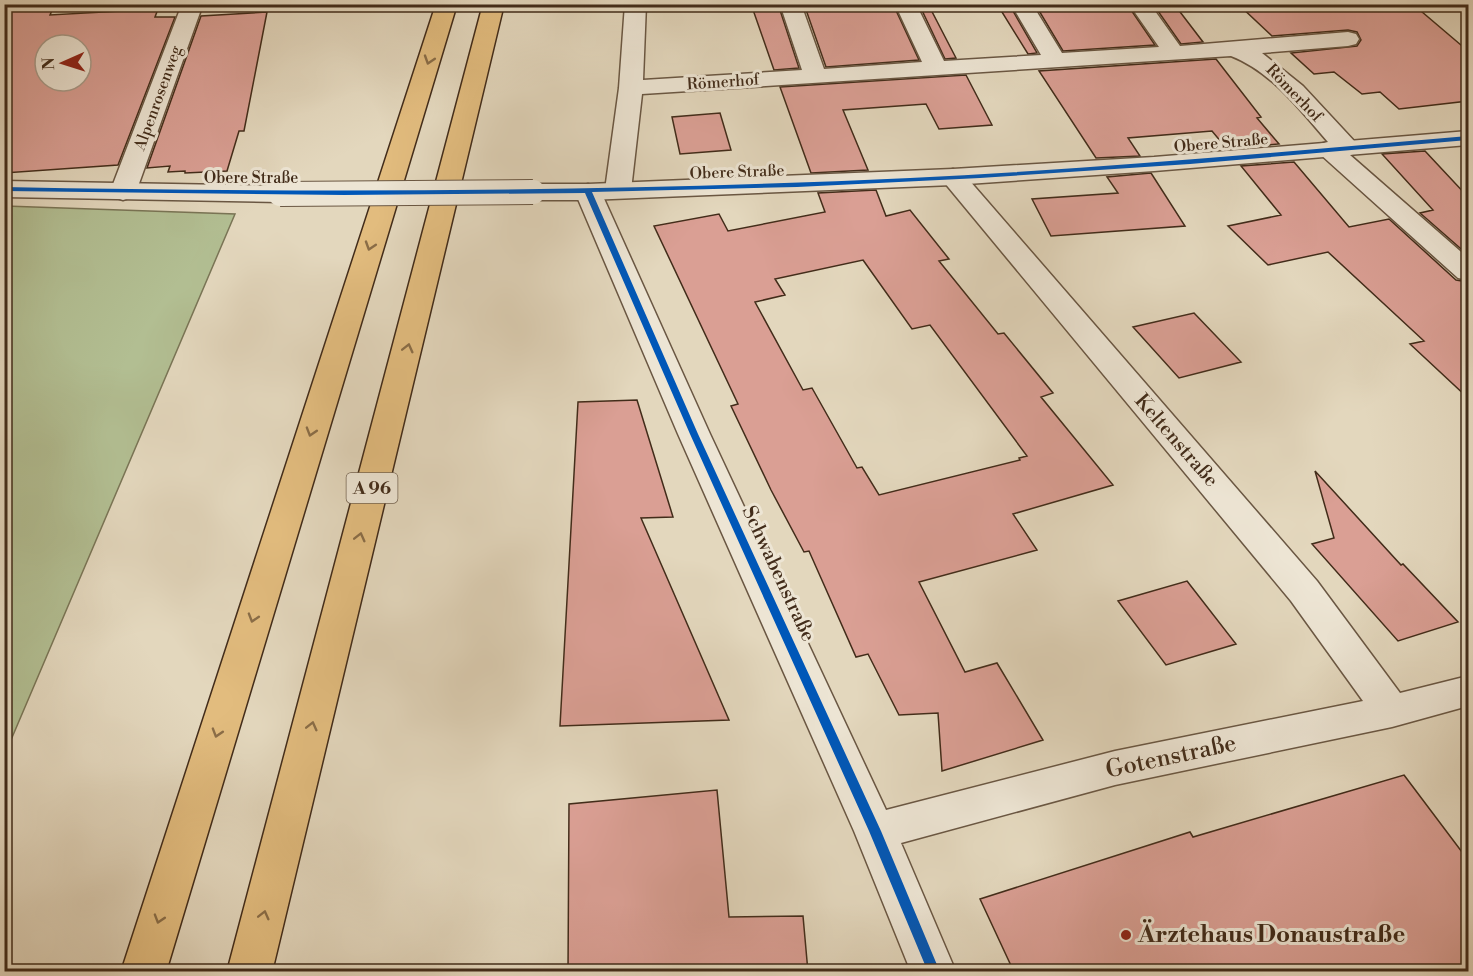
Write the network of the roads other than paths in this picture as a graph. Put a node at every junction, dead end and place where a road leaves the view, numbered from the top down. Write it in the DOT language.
graph roads {
  1 [pos="193,4"];
  2 [pos="447,4"];
  3 [pos="494,4"];
  4 [pos="636,4"];
  5 [pos="790,4"];
  6 [pos="905,4"];
  7 [pos="1020,4"];
  8 [pos="1139,4"];
  9 [pos="1348,39"];
  10 [pos="1233,49"];
  11 [pos="1174,53"];
  12 [pos="1055,60"];
  13 [pos="936,68"];
  14 [pos="815,76"];
  15 [pos="631,88"];
  16 [pos="1468,138"];
  17 [pos="1338,149"];
  18 [pos="953,177"];
  19 [pos="4,189"];
  20 [pos="603,191"];
  21 [pos="123,192"];
  22 [pos="1468,272"];
  23 [pos="1468,691"];
  24 [pos="1392,711"];
  25 [pos="875,831"];
  26 [pos="143,972"];
  27 [pos="249,972"];
  28 [pos="934,972"];
  1 -- 21 [label="street, Alpenrosenweg"];
  2 -- 26 [label="highway, one-way"];
  27 -- 3 [label="highway, A 96, one-way"];
  4 -- 15 [label="street"];
  5 -- 14 [label="street"];
  6 -- 13 [label="street"];
  7 -- 12 [label="street"];
  8 -- 11 [label="street"];
  9 -- 10 [label="street, Römerhof"];
  10 -- 11 [label="street, Römerhof"];
  10 -- 17 [label="street, Römerhof"];
  11 -- 12 [label="street, Römerhof"];
  12 -- 13 [label="street, Römerhof"];
  13 -- 14 [label="street, Römerhof"];
  14 -- 15 [label="street, Römerhof"];
  15 -- 20 [label="street"];
  16 -- 17 [label="street, Obere Straße"];
  17 -- 18 [label="street, Obere Straße"];
  17 -- 22 [label="street, Römerhof"];
  18 -- 20 [label="street, Obere Straße"];
  18 -- 24 [label="street, Keltenstraße"];
  19 -- 21 [label="street, Obere Straße"];
  20 -- 21 [label="street, Obere Straße, bridge"];
  20 -- 25 [label="street, Schwabenstraße"];
  23 -- 24 [label="street, Gotenstraße"];
  24 -- 25 [label="street, Gotenstraße"];
  25 -- 28 [label="street, Schwabenstraße"];
}
